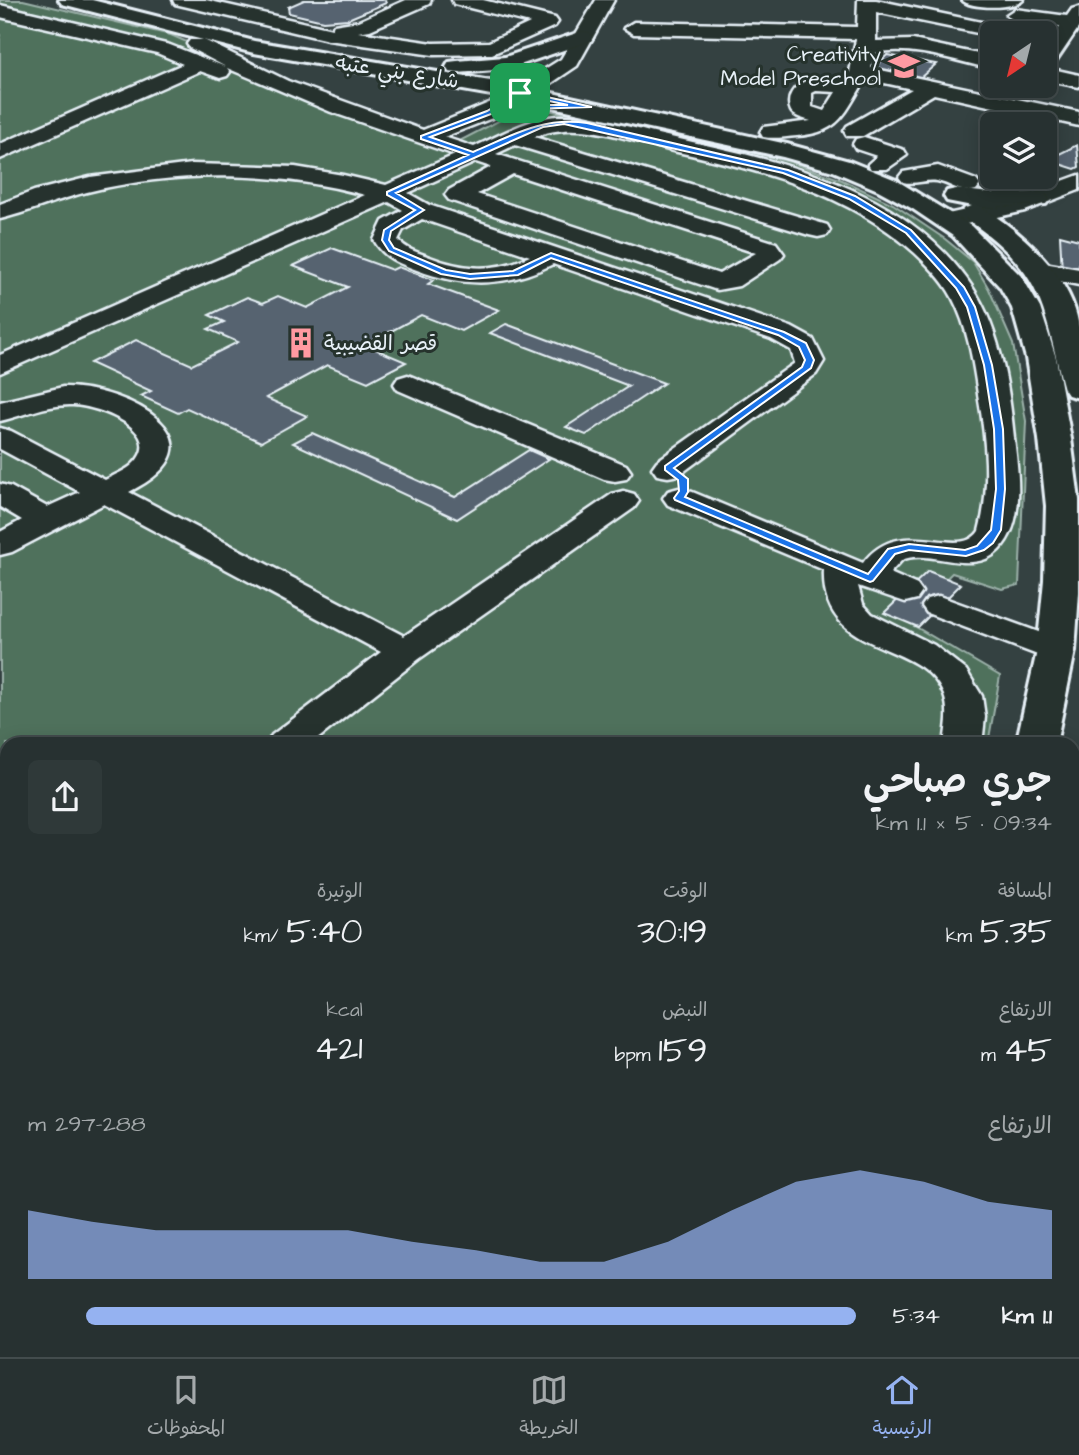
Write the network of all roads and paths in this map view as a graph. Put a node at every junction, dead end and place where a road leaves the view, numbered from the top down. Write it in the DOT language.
graph roads {
  1 [pos="69,0"];
  2 [pos="114,0"];
  3 [pos="182,0"];
  4 [pos="422,0"];
  5 [pos="459,0"];
  6 [pos="605,0"];
  7 [pos="971,0"];
  8 [pos="867,3"];
  9 [pos="1013,10"];
  10 [pos="0,11"];
  11 [pos="1074,11"];
  12 [pos="152,21"];
  13 [pos="634,28"];
  14 [pos="980,28"];
  15 [pos="366,34"];
  16 [pos="866,41"];
  17 [pos="1061,44"];
  18 [pos="575,50"];
  19 [pos="204,52"];
  20 [pos="330,61"];
  21 [pos="980,61"];
  22 [pos="445,68"];
  23 [pos="1057,76"];
  24 [pos="1079,81"];
  25 [pos="980,84"];
  26 [pos="517,86"];
  27 [pos="932,87"];
  28 [pos="860,91"];
  29 [pos="968,94"];
  30 [pos="1079,94"];
  31 [pos="593,102"];
  32 [pos="903,103"];
  33 [pos="489,112"];
  34 [pos="1048,112"];
  35 [pos="1057,114"];
  36 [pos="1079,119"];
  37 [pos="829,120"];
  38 [pos="771,132"];
  39 [pos="424,137"];
  40 [pos="514,138"];
  41 [pos="649,139"];
  42 [pos="0,152"];
  43 [pos="474,155"];
  44 [pos="880,164"];
  45 [pos="511,166"];
  46 [pos="446,167"];
  47 [pos="614,169"];
  48 [pos="911,177"];
  49 [pos="1072,186"];
  50 [pos="390,193"];
  51 [pos="1035,205"];
  52 [pos="359,207"];
  53 [pos="965,207"];
  54 [pos="420,210"];
  55 [pos="0,212"];
  56 [pos="818,230"];
  57 [pos="372,251"];
  58 [pos="551,255"];
  59 [pos="592,270"];
  60 [pos="1039,271"];
  61 [pos="1079,278"];
  62 [pos="472,286"];
  63 [pos="1079,302"];
  64 [pos="1073,343"];
  65 [pos="0,365"];
  66 [pos="408,384"];
  67 [pos="1079,389"];
  68 [pos="0,412"];
  69 [pos="0,437"];
  70 [pos="673,483"];
  71 [pos="619,486"];
  72 [pos="103,493"];
  73 [pos="1,495"];
  74 [pos="46,520"];
  75 [pos="0,545"];
  76 [pos="855,573"];
  77 [pos="905,593"];
  78 [pos="939,606"];
  79 [pos="406,651"];
  80 [pos="1067,654"];
  81 [pos="295,737"];
  82 [pos="964,737"];
  83 [pos="1038,737"];
  1 -- 12 [label="main road, شارع بني عتبه"];
  2 -- 22 [label="main road, شارع بني عتبه"];
  3 -- 15 [label="street"];
  4 -- 15 [label="street"];
  5 -- 15 [label="street"];
  5 -- 15 [label="street"];
  6 -- 18 [label="street"];
  7 -- 9 [label="street"];
  8 -- 14 [label="street"];
  8 -- 16 [label="street"];
  9 -- 11 [label="street"];
  10 -- 19 [label="street"];
  11 -- 17 [label="street"];
  12 -- 19 [label="street"];
  12 -- 20 [label="main road, شارع بني عتبه"];
  13 -- 16 [label="street"];
  16 -- 21 [label="street"];
  16 -- 28 [label="street"];
  18 -- 22 [label="main road"];
  18 -- 26 [label="street"];
  18 -- 31 [label="main road"];
  19 -- 20 [label="street"];
  19 -- 39 [label="street"];
  19 -- 42 [label="street"];
  19 -- 46 [label="street"];
  20 -- 26 [label="main road, شارع بني عتبه"];
  22 -- 26 [label="main road, شارع بني عتبه"];
  23 -- 24 [label="street"];
  25 -- 29 [label="street"];
  26 -- 31 [label="main road, شارع بني عتبه"];
  26 -- 33 [label="street"];
  27 -- 28 [label="street"];
  27 -- 29 [label="street"];
  27 -- 32 [label="street"];
  28 -- 32 [label="street"];
  28 -- 37 [label="street"];
  28 -- 37 [label="street"];
  29 -- 34 [label="street"];
  30 -- 35 [label="street"];
  31 -- 33 [label="street"];
  31 -- 38 [label="main road, شارع بني عتبه"];
  31 -- 53 [label="main road, شارع بني عتبه"];
  32 -- 44 [label="street"];
  33 -- 39 [label="street"];
  35 -- 36 [label="street"];
  37 -- 38 [label="street"];
  38 -- 44 [label="main road, شارع بني عتبه"];
  39 -- 43 [label="street"];
  40 -- 41 [label="street"];
  40 -- 43 [label="street"];
  40 -- 47 [label="street"];
  41 -- 47 [label="street"];
  41 -- 76 [label="street"];
  43 -- 45 [label="street"];
  43 -- 46 [label="street"];
  44 -- 48 [label="main road, شارع بني عتبه"];
  45 -- 45 [label="street"];
  46 -- 50 [label="street"];
  47 -- 56 [label="street"];
  48 -- 53 [label="street"];
  49 -- 51 [label="street"];
  50 -- 52 [label="street"];
  50 -- 54 [label="street"];
  50 -- 55 [label="street"];
  51 -- 53 [label="street"];
  51 -- 53 [label="main road"];
  51 -- 60 [label="main road"];
  52 -- 57 [label="street"];
  52 -- 65 [label="street"];
  53 -- 60 [label="main road, شارع بني عتبه"];
  53 -- 80 [label="main road, شارع بني عتبه"];
  54 -- 58 [label="street"];
  54 -- 58 [label="street"];
  58 -- 59 [label="street"];
  59 -- 62 [label="street"];
  59 -- 70 [label="street"];
  60 -- 61 [label="street"];
  60 -- 63 [label="street"];
  60 -- 64 [label="main road, شارع بني عتبه"];
  64 -- 67 [label="main road, شارع بني عتبه"];
  66 -- 71 [label="street"];
  68 -- 72 [label="street"];
  69 -- 72 [label="street"];
  70 -- 71 [label="street"];
  70 -- 71 [label="street"];
  70 -- 76 [label="street"];
  71 -- 79 [label="street"];
  72 -- 74 [label="street"];
  72 -- 79 [label="street"];
  73 -- 74 [label="lane"];
  74 -- 75 [label="street"];
  76 -- 77 [label="street"];
  76 -- 82 [label="street"];
  78 -- 80 [label="street"];
  79 -- 81 [label="street"];
  80 -- 83 [label="main road, شارع بني عتبه"];
}
